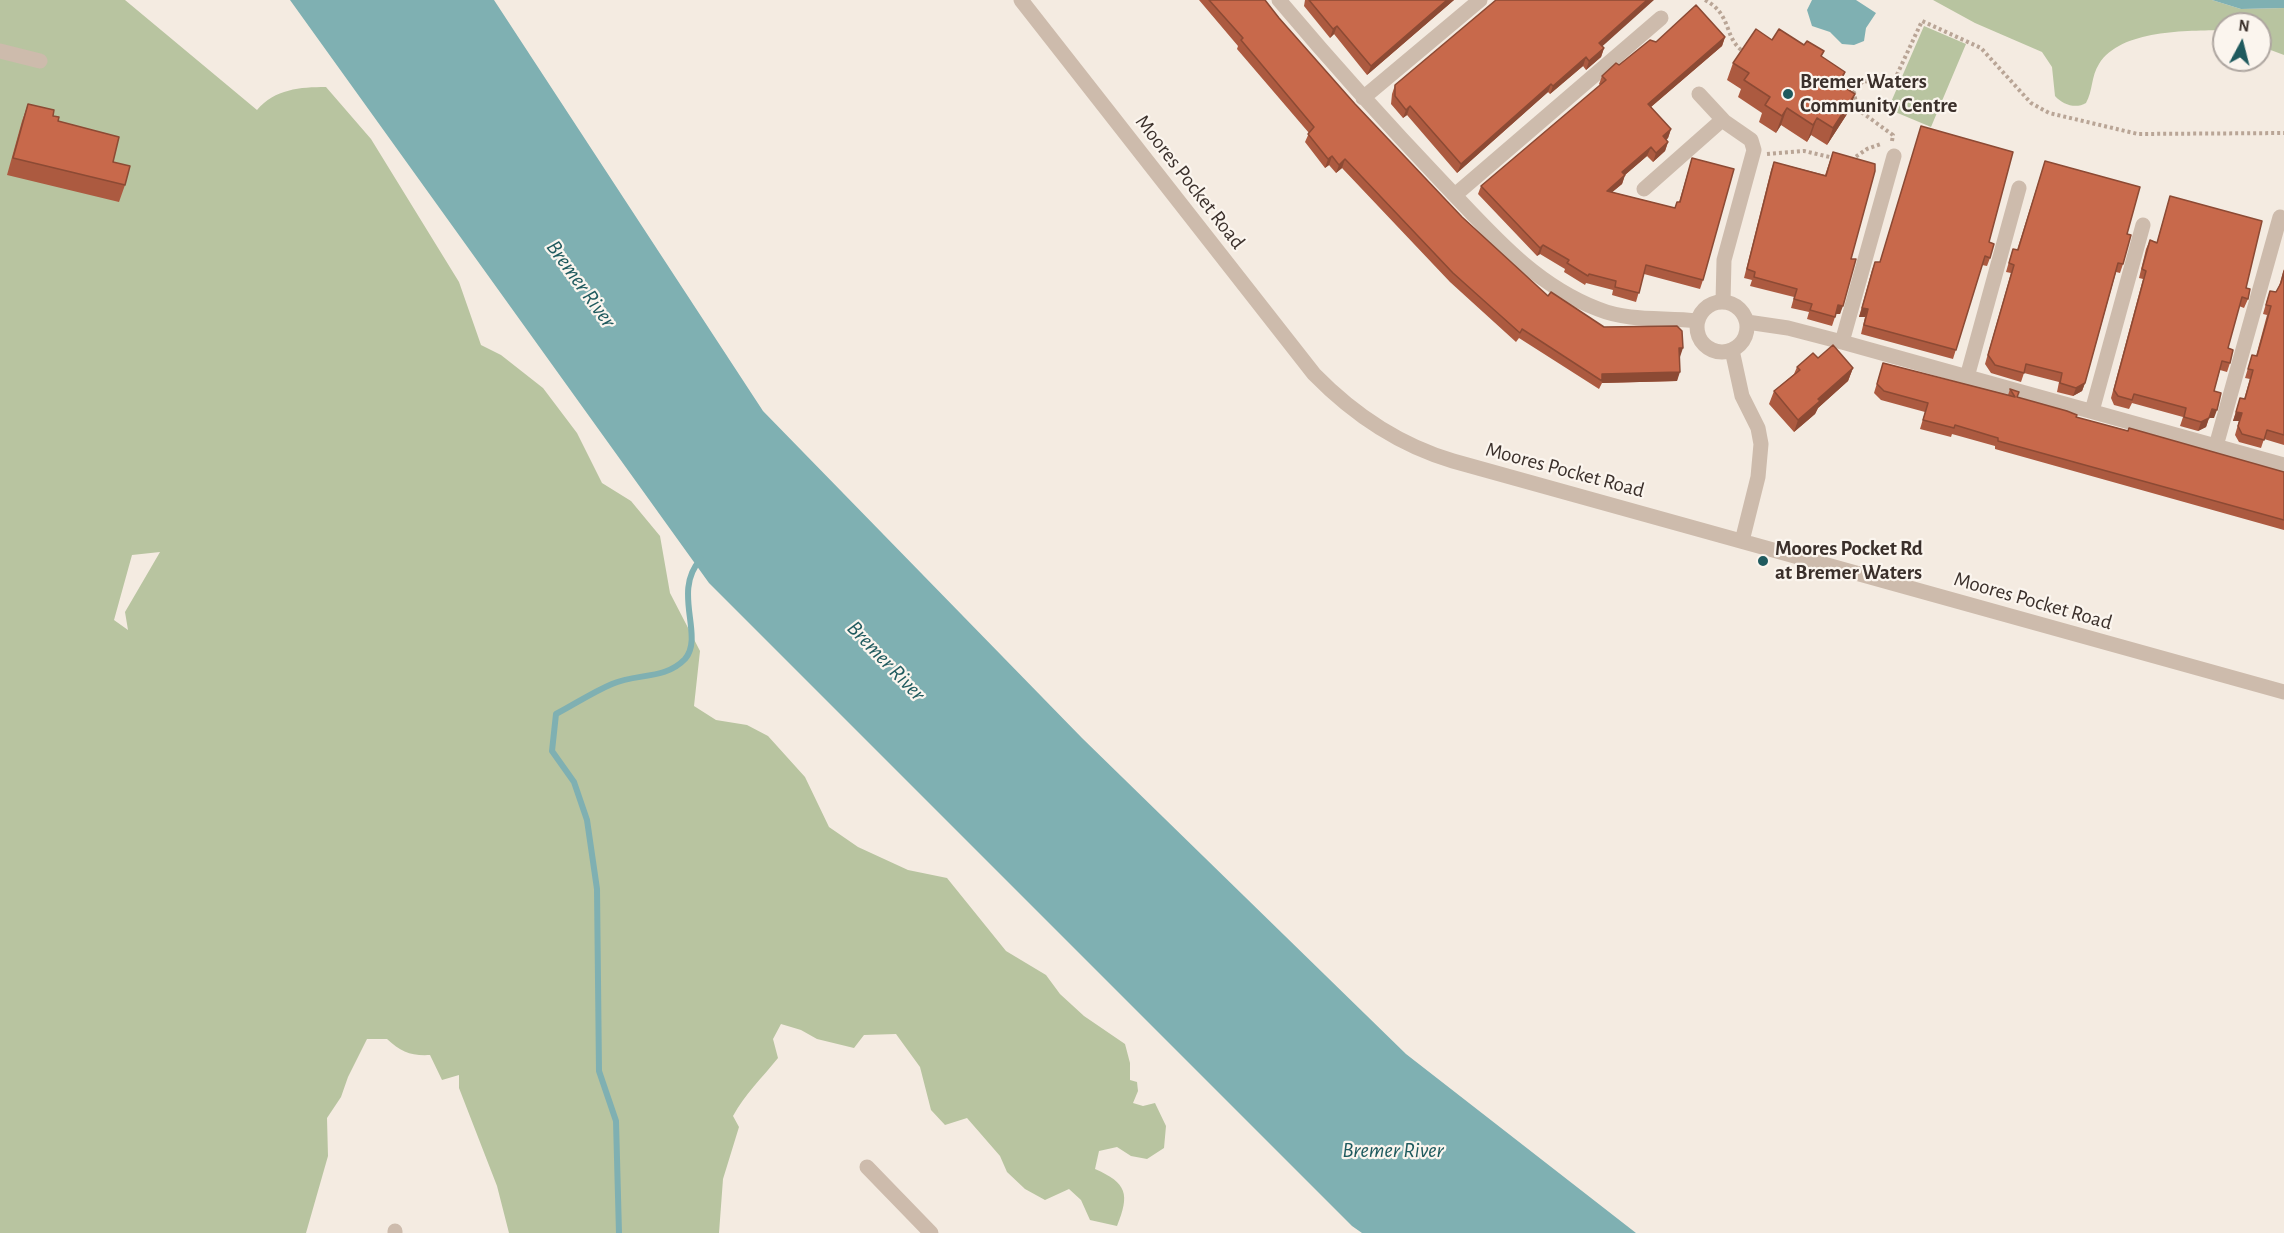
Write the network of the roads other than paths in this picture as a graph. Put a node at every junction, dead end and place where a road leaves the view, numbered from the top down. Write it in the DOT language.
graph roads {
  1 [pos="1020,0"];
  2 [pos="1279,0"];
  3 [pos="1480,0"];
  4 [pos="1661,18"];
  5 [pos="0,51"];
  6 [pos="40,61"];
  7 [pos="1699,94"];
  8 [pos="1363,98"];
  9 [pos="1722,120"];
  10 [pos="1894,156"];
  11 [pos="2019,188"];
  12 [pos="1644,189"];
  13 [pos="1455,195"];
  14 [pos="2280,217"];
  15 [pos="2144,225"];
  16 [pos="1723,302"];
  17 [pos="1698,321"];
  18 [pos="1748,322"];
  19 [pos="1842,342"];
  20 [pos="1732,350"];
  21 [pos="1967,377"];
  22 [pos="2092,411"];
  23 [pos="2216,446"];
  24 [pos="2284,465"];
  25 [pos="1742,541"];
  26 [pos="2284,692"];
  27 [pos="867,1167"];
  28 [pos="931,1233"];
  1 -- 25 [label="street, Moores Pocket Road"];
  2 -- 8 [label="street"];
  3 -- 8 [label="street"];
  4 -- 13 [label="street"];
  5 -- 6 [label="street"];
  7 -- 9 [label="street"];
  8 -- 13 [label="street"];
  9 -- 12 [label="street"];
  9 -- 16 [label="street"];
  10 -- 19 [label="street"];
  11 -- 21 [label="street"];
  13 -- 17 [label="street"];
  14 -- 23 [label="street"];
  15 -- 22 [label="street"];
  16 -- 17 [label="street"];
  16 -- 18 [label="street"];
  17 -- 20 [label="street"];
  18 -- 19 [label="street"];
  18 -- 20 [label="street"];
  19 -- 21 [label="street"];
  20 -- 25 [label="street"];
  21 -- 22 [label="street"];
  22 -- 23 [label="street"];
  23 -- 24 [label="street"];
  25 -- 26 [label="street, Moores Pocket Road"];
  27 -- 28 [label="street"];
}
